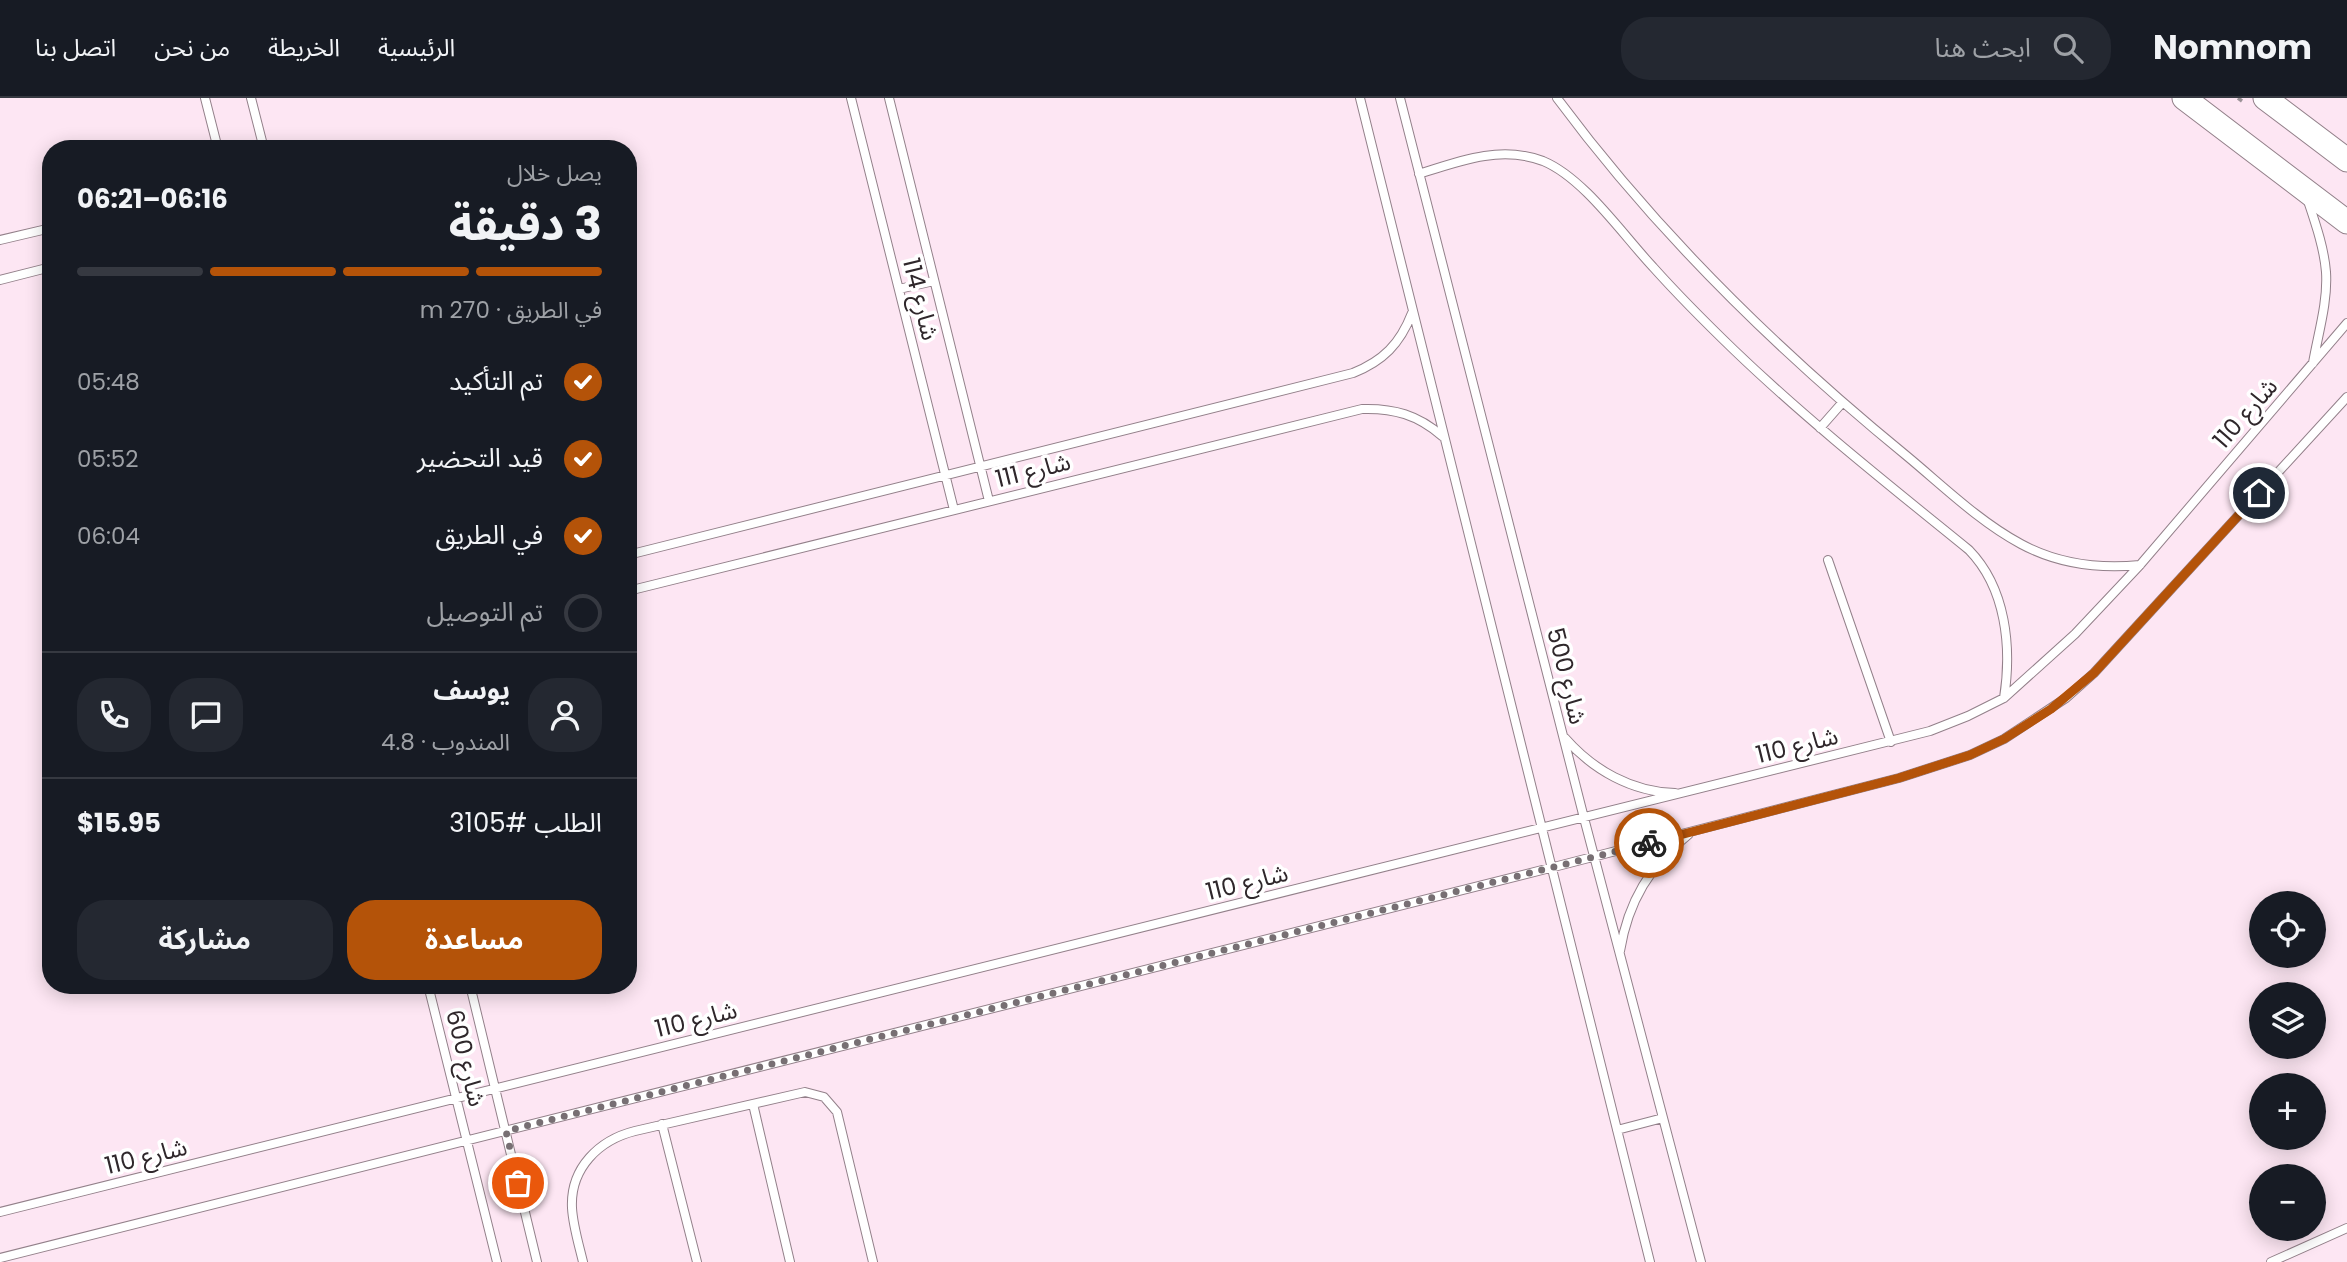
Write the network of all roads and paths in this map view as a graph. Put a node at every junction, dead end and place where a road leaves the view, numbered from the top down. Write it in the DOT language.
graph roads {
  1 [pos="205,98"];
  2 [pos="251,98"];
  3 [pos="850,98"];
  4 [pos="889,98"];
  5 [pos="1360,98"];
  6 [pos="1400,98"];
  7 [pos="1557,98"];
  8 [pos="2184,98"];
  9 [pos="2265,98"];
  10 [pos="216,140"];
  11 [pos="262,140"];
  12 [pos="2347,160"];
  13 [pos="1419,174"];
  14 [pos="2303,188"];
  15 [pos="2347,222"];
  16 [pos="42,230"];
  17 [pos="0,240"];
  18 [pos="42,269"];
  19 [pos="0,279"];
  20 [pos="934,281"];
  21 [pos="899,289"];
  22 [pos="1412,313"];
  23 [pos="2347,323"];
  24 [pos="2313,363"];
  25 [pos="2347,397"];
  26 [pos="1842,403"];
  27 [pos="1820,428"];
  28 [pos="1442,436"];
  29 [pos="980,467"];
  30 [pos="946,475"];
  31 [pos="989,501"];
  32 [pos="954,510"];
  33 [pos="637,553"];
  34 [pos="1828,560"];
  35 [pos="2140,565"];
  36 [pos="637,589"];
  37 [pos="2004,698"];
  38 [pos="1563,735"];
  39 [pos="1891,742"];
  40 [pos="1685,793"];
  41 [pos="1584,818"];
  42 [pos="1541,829"];
  43 [pos="1692,832"];
  44 [pos="1594,857"];
  45 [pos="1550,868"];
  46 [pos="1620,954"];
  47 [pos="430,994"];
  48 [pos="472,994"];
  49 [pos="496,1089"];
  50 [pos="456,1098"];
  51 [pos="753,1104"];
  52 [pos="1663,1118"];
  53 [pos="662,1125"];
  54 [pos="1617,1130"];
  55 [pos="506,1131"];
  56 [pos="467,1140"];
  57 [pos="0,1213"];
  58 [pos="2347,1228"];
  59 [pos="0,1258"];
  60 [pos="496,1262"];
  61 [pos="537,1262"];
  62 [pos="583,1262"];
  63 [pos="696,1262"];
  64 [pos="790,1262"];
  65 [pos="873,1262"];
  66 [pos="1650,1262"];
  67 [pos="1700,1262"];
  68 [pos="2271,1262"];
  1 -- 10 [label="lane"];
  2 -- 11 [label="lane"];
  3 -- 21 [label="lane, شارع 114"];
  4 -- 20 [label="lane, شارع 114"];
  5 -- 22 [label="lane"];
  6 -- 13 [label="lane, شارع 500"];
  7 -- 26 [label="lane"];
  8 -- 14 [label="street"];
  9 -- 12 [label="street"];
  13 -- 27 [label="lane"];
  13 -- 38 [label="lane, شارع 500"];
  14 -- 15 [label="street"];
  14 -- 24 [label="lane"];
  16 -- 17 [label="lane"];
  18 -- 19 [label="lane"];
  20 -- 21 [label="lane"];
  20 -- 29 [label="lane, شارع 114"];
  21 -- 30 [label="lane, شارع 114"];
  22 -- 28 [label="lane"];
  22 -- 29 [label="lane, شارع 111"];
  23 -- 24 [label="lane, شارع 110"];
  24 -- 35 [label="lane, شارع 110"];
  25 -- 43 [label="lane"];
  26 -- 27 [label="lane"];
  26 -- 35 [label="lane"];
  27 -- 37 [label="lane"];
  28 -- 31 [label="lane, شارع 111"];
  28 -- 42 [label="lane"];
  29 -- 30 [label="lane, شارع 111"];
  29 -- 31 [label="lane, شارع 114"];
  30 -- 32 [label="lane, شارع 114"];
  30 -- 33 [label="lane, شارع 111"];
  31 -- 32 [label="lane, شارع 111"];
  32 -- 36 [label="lane, شارع 111"];
  34 -- 39 [label="lane"];
  35 -- 37 [label="lane, شارع 110"];
  37 -- 39 [label="lane, شارع 110"];
  38 -- 40 [label="lane"];
  38 -- 41 [label="lane, شارع 500"];
  39 -- 40 [label="lane, شارع 110"];
  40 -- 41 [label="lane, شارع 110"];
  41 -- 42 [label="lane, شارع 110"];
  41 -- 44 [label="lane, شارع 500"];
  42 -- 45 [label="lane"];
  42 -- 49 [label="lane, شارع 110"];
  43 -- 44 [label="lane"];
  43 -- 46 [label="lane"];
  44 -- 45 [label="lane"];
  44 -- 46 [label="lane, شارع 500"];
  45 -- 54 [label="lane"];
  45 -- 55 [label="lane"];
  46 -- 52 [label="lane, شارع 500"];
  47 -- 50 [label="lane, شارع 600"];
  48 -- 49 [label="lane, شارع 600"];
  49 -- 50 [label="lane, شارع 110"];
  49 -- 55 [label="lane, شارع 600"];
  50 -- 56 [label="lane, شارع 600"];
  50 -- 57 [label="lane, شارع 110"];
  51 -- 53 [label="lane"];
  51 -- 64 [label="lane"];
  51 -- 65 [label="lane"];
  52 -- 54 [label="lane"];
  52 -- 67 [label="lane, شارع 500"];
  53 -- 62 [label="lane"];
  53 -- 63 [label="lane"];
  54 -- 66 [label="lane"];
  55 -- 56 [label="lane"];
  55 -- 61 [label="lane, شارع 600"];
  56 -- 59 [label="lane"];
  56 -- 60 [label="lane, شارع 600"];
  58 -- 68 [label="lane"];
}
